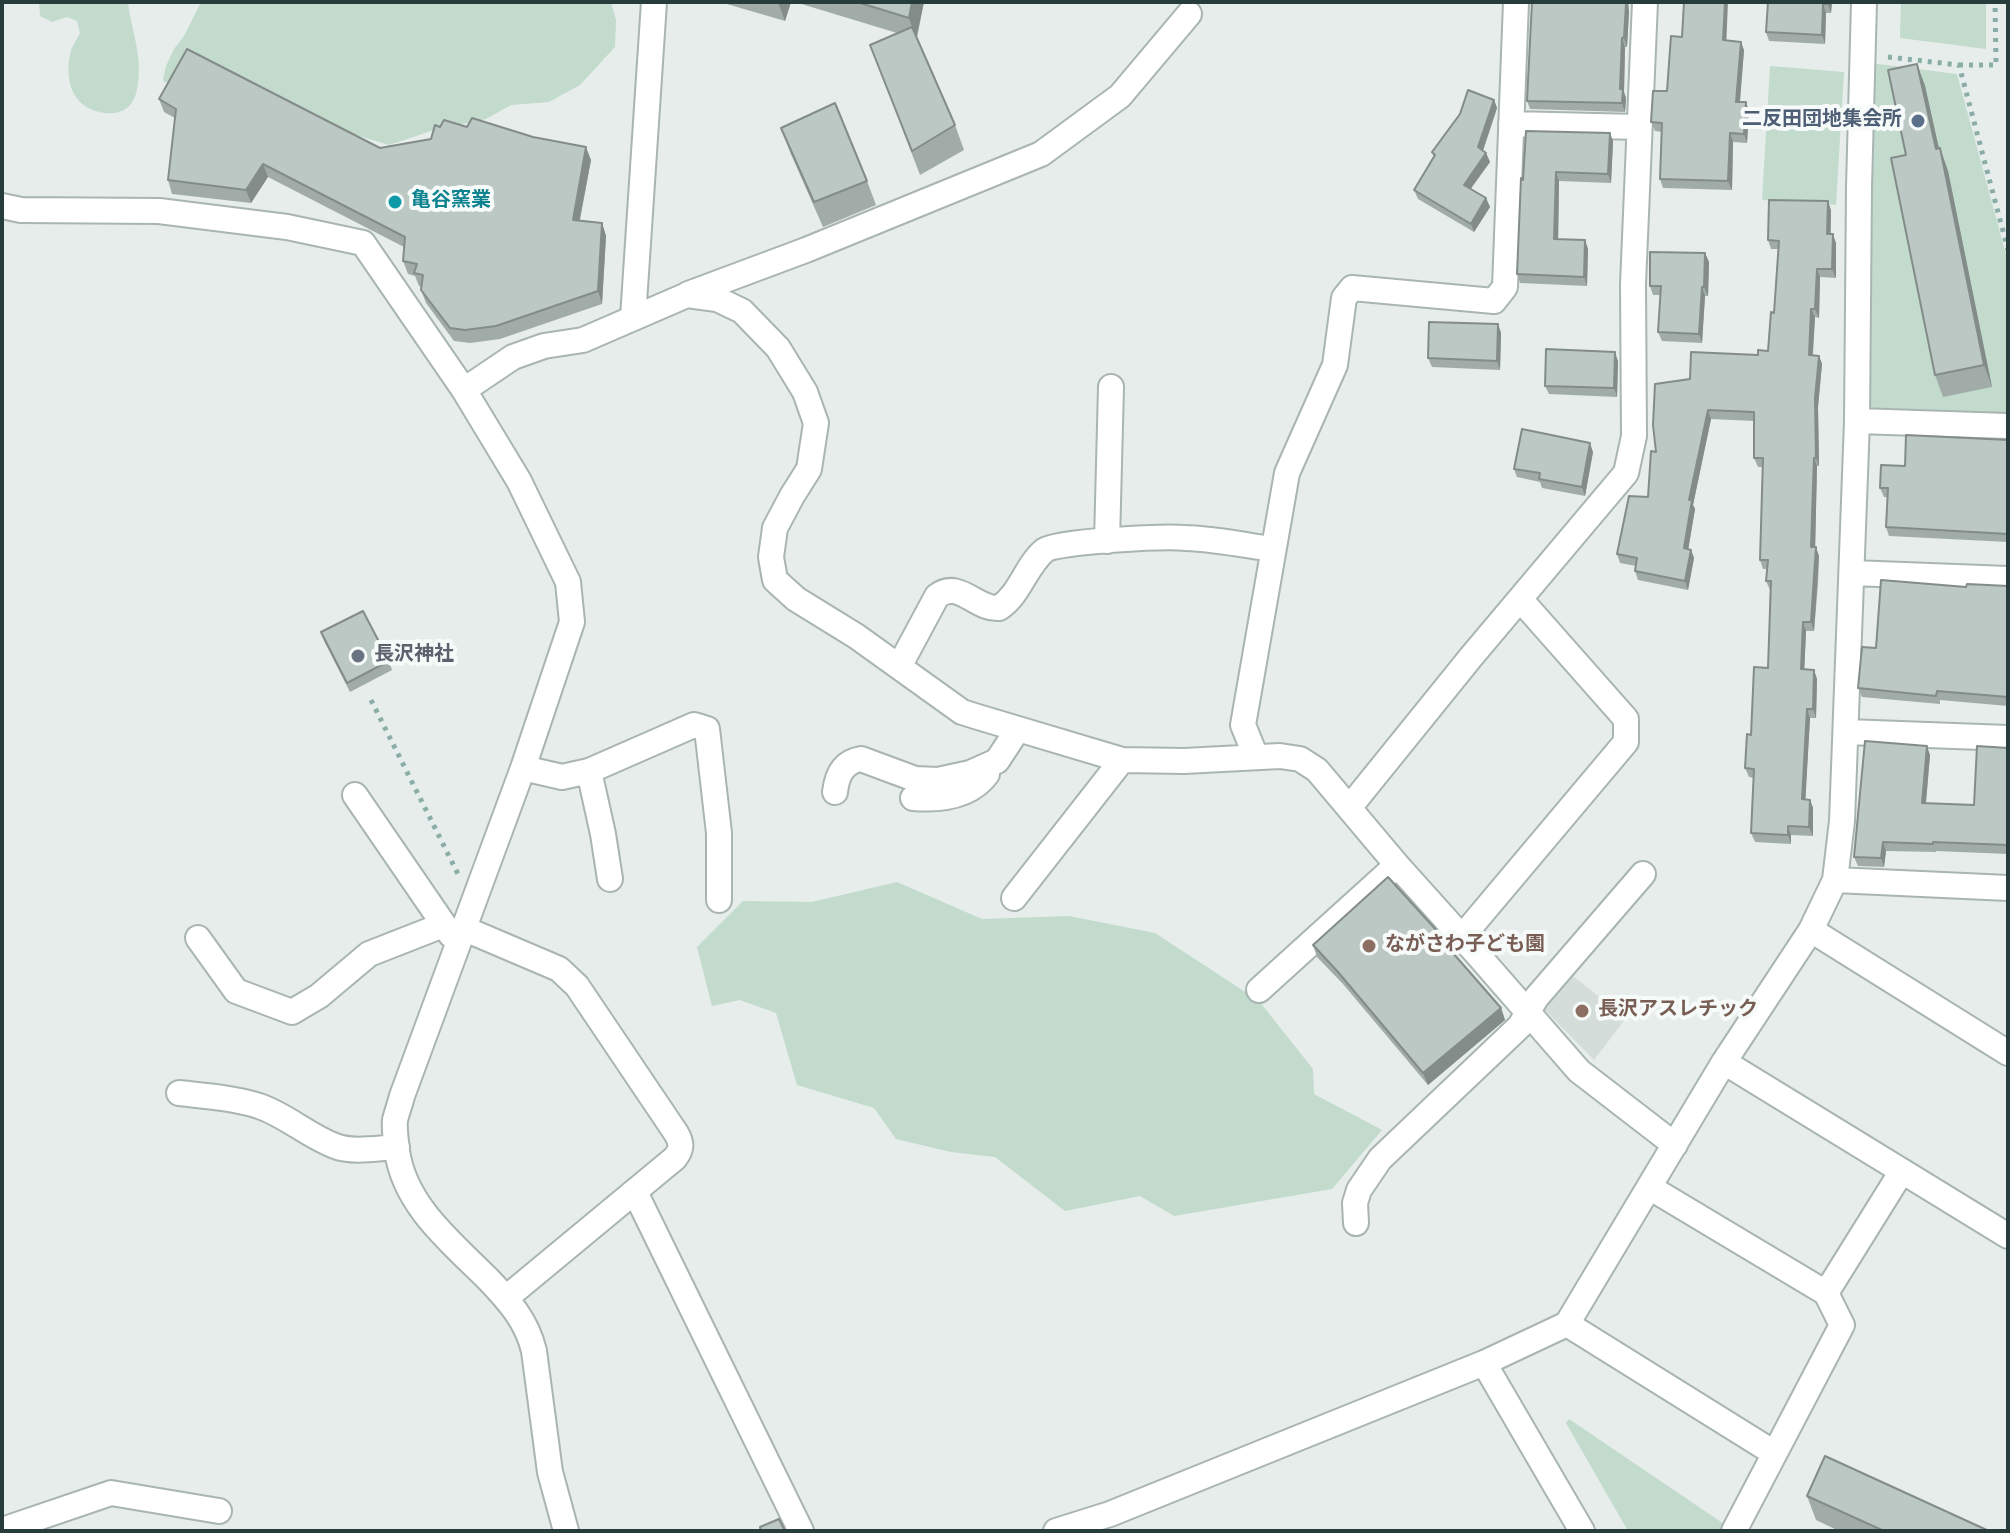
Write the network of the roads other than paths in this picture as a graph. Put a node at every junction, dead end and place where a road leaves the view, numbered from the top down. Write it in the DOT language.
graph roads {
  1 [pos="654,2"];
  2 [pos="1516,2"];
  3 [pos="1645,2"];
  4 [pos="1864,2"];
  5 [pos="1189,14"];
  6 [pos="1511,124"];
  7 [pos="1639,127"];
  8 [pos="2,206"];
  9 [pos="687,295"];
  10 [pos="633,318"];
  11 [pos="1111,387"];
  12 [pos="464,390"];
  13 [pos="1857,421"];
  14 [pos="2008,426"];
  15 [pos="1107,541"];
  16 [pos="1272,549"];
  17 [pos="1852,573"];
  18 [pos="2008,579"];
  19 [pos="1520,599"];
  20 [pos="900,665"];
  21 [pos="1018,729"];
  22 [pos="1847,732"];
  23 [pos="2008,738"];
  24 [pos="1256,757"];
  25 [pos="1122,760"];
  26 [pos="997,761"];
  27 [pos="523,768"];
  28 [pos="589,771"];
  29 [pos="835,792"];
  30 [pos="355,795"];
  31 [pos="913,798"];
  32 [pos="1349,808"];
  33 [pos="1397,865"];
  34 [pos="1643,874"];
  35 [pos="610,879"];
  36 [pos="1835,880"];
  37 [pos="2008,888"];
  38 [pos="1014,898"];
  39 [pos="719,900"];
  40 [pos="1811,930"];
  41 [pos="456,933"];
  42 [pos="1462,937"];
  43 [pos="198,938"];
  44 [pos="1259,990"];
  45 [pos="1527,1011"];
  46 [pos="2008,1053"];
  47 [pos="1724,1062"];
  48 [pos="179,1093"];
  49 [pos="1675,1145"];
  50 [pos="397,1147"];
  51 [pos="1902,1171"];
  52 [pos="1649,1187"];
  53 [pos="635,1192"];
  54 [pos="1356,1223"];
  55 [pos="2008,1236"];
  56 [pos="1826,1293"];
  57 [pos="506,1298"];
  58 [pos="1567,1324"];
  59 [pos="1484,1363"];
  60 [pos="1774,1453"];
  61 [pos="219,1511"];
  62 [pos="2,1530"];
  63 [pos="566,1531"];
  64 [pos="801,1531"];
  65 [pos="1056,1531"];
  66 [pos="1582,1531"];
  67 [pos="1734,1531"];
  1 -- 10 [label="street"];
  2 -- 6 [label="street"];
  3 -- 7 [label="street"];
  4 -- 13 [label="street"];
  5 -- 9 [label="street"];
  6 -- 7 [label="street"];
  6 -- 16 [label="street"];
  7 -- 19 [label="street"];
  8 -- 12 [label="street"];
  9 -- 10 [label="street"];
  9 -- 20 [label="street"];
  10 -- 12 [label="street"];
  11 -- 15 [label="street"];
  12 -- 27 [label="street"];
  13 -- 14 [label="street"];
  13 -- 17 [label="street"];
  15 -- 16 [label="street"];
  15 -- 20 [label="street"];
  16 -- 24 [label="street"];
  17 -- 18 [label="street"];
  17 -- 22 [label="street"];
  19 -- 32 [label="street"];
  19 -- 42 [label="street"];
  20 -- 21 [label="street"];
  21 -- 25 [label="street"];
  21 -- 26 [label="street"];
  22 -- 23 [label="street"];
  22 -- 36 [label="street"];
  24 -- 25 [label="street"];
  24 -- 32 [label="street"];
  25 -- 38 [label="street"];
  26 -- 29 [label="street"];
  26 -- 31 [label="street"];
  27 -- 28 [label="street"];
  27 -- 41 [label="street"];
  28 -- 35 [label="street"];
  28 -- 39 [label="street"];
  30 -- 41 [label="street"];
  32 -- 33 [label="street"];
  33 -- 42 [label="street"];
  33 -- 44 [label="street"];
  34 -- 45 [label="street"];
  36 -- 37 [label="street"];
  36 -- 40 [label="street"];
  40 -- 46 [label="street"];
  40 -- 47 [label="street"];
  41 -- 43 [label="street"];
  41 -- 50 [label="street"];
  41 -- 53 [label="street"];
  42 -- 45 [label="street"];
  45 -- 49 [label="street"];
  45 -- 54 [label="street"];
  47 -- 49 [label="street"];
  47 -- 51 [label="street"];
  48 -- 50 [label="street"];
  49 -- 52 [label="street"];
  50 -- 57 [label="street"];
  51 -- 55 [label="street"];
  51 -- 56 [label="street"];
  52 -- 56 [label="street"];
  52 -- 58 [label="street"];
  53 -- 57 [label="street"];
  53 -- 64 [label="street"];
  56 -- 60 [label="street"];
  57 -- 63 [label="street"];
  58 -- 59 [label="street"];
  58 -- 60 [label="street"];
  59 -- 65 [label="street"];
  59 -- 66 [label="street"];
  60 -- 67 [label="street"];
  61 -- 62 [label="street"];
}
